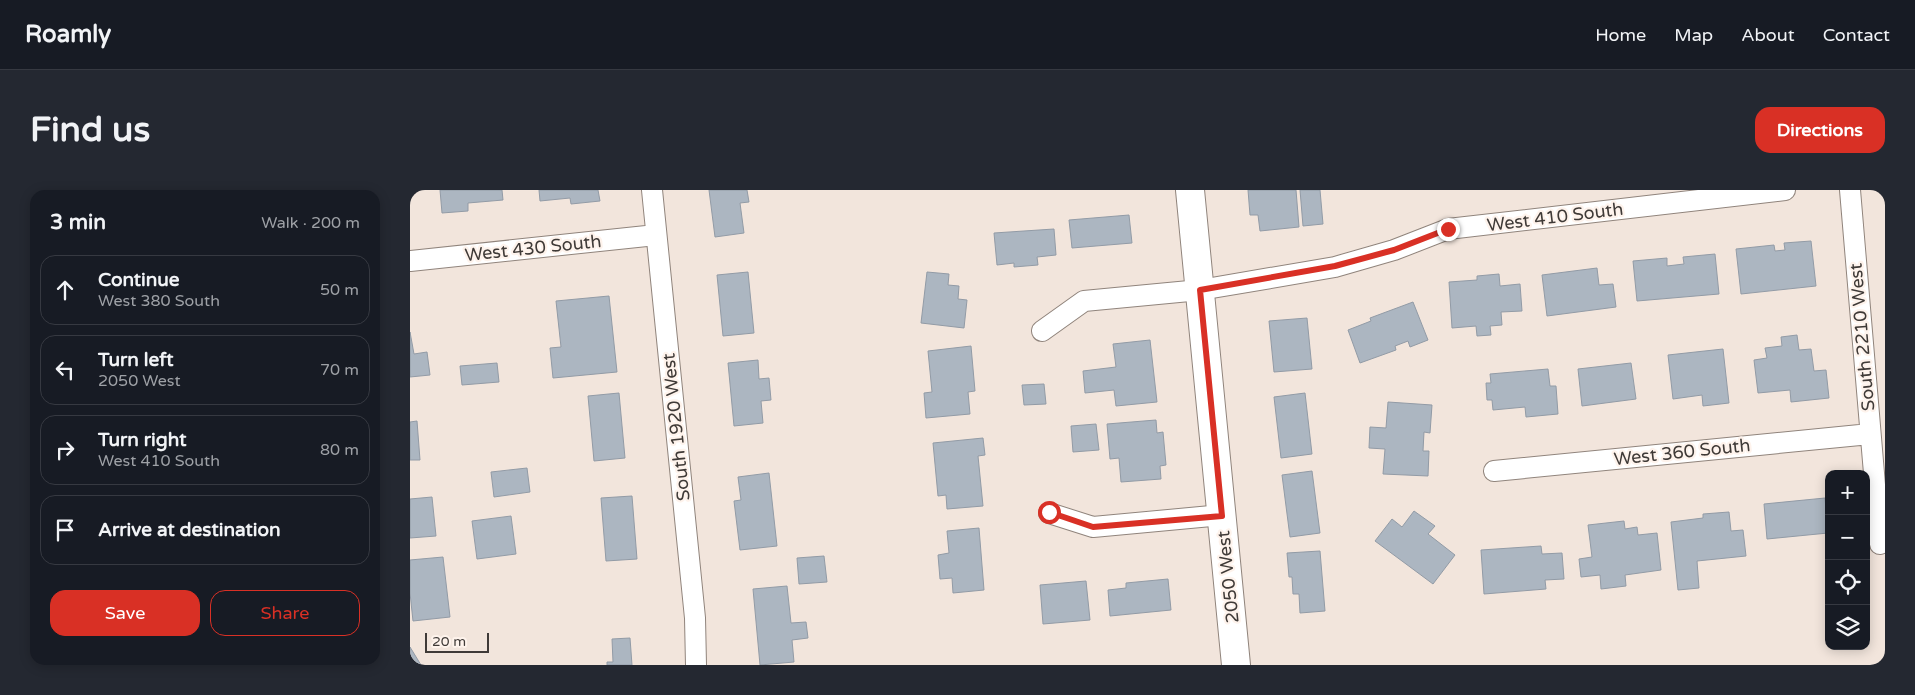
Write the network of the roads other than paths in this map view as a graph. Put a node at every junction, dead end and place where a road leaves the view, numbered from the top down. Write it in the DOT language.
graph roads {
  1 [pos="652,190"];
  2 [pos="1190,190"];
  3 [pos="1785,190"];
  4 [pos="1850,190"];
  5 [pos="656,235"];
  6 [pos="410,261"];
  7 [pos="1200,290"];
  8 [pos="1042,331"];
  9 [pos="1870,434"];
  10 [pos="1494,471"];
  11 [pos="1049,512"];
  12 [pos="1222,516"];
  13 [pos="1880,544"];
  14 [pos="696,665"];
  15 [pos="1236,665"];
  1 -- 5 [label="street, South 1920 West"];
  2 -- 7 [label="street, 2050 West"];
  3 -- 7 [label="street, West 410 South"];
  4 -- 9 [label="street, South 2210 West"];
  5 -- 6 [label="street, West 430 South"];
  5 -- 14 [label="street, South 1920 West"];
  7 -- 8 [label="street, West 410 South"];
  7 -- 12 [label="street, 2050 West"];
  9 -- 10 [label="street, West 360 South"];
  9 -- 13 [label="street, South 2210 West"];
  11 -- 12 [label="street"];
  12 -- 15 [label="street, 2050 West"];
}
